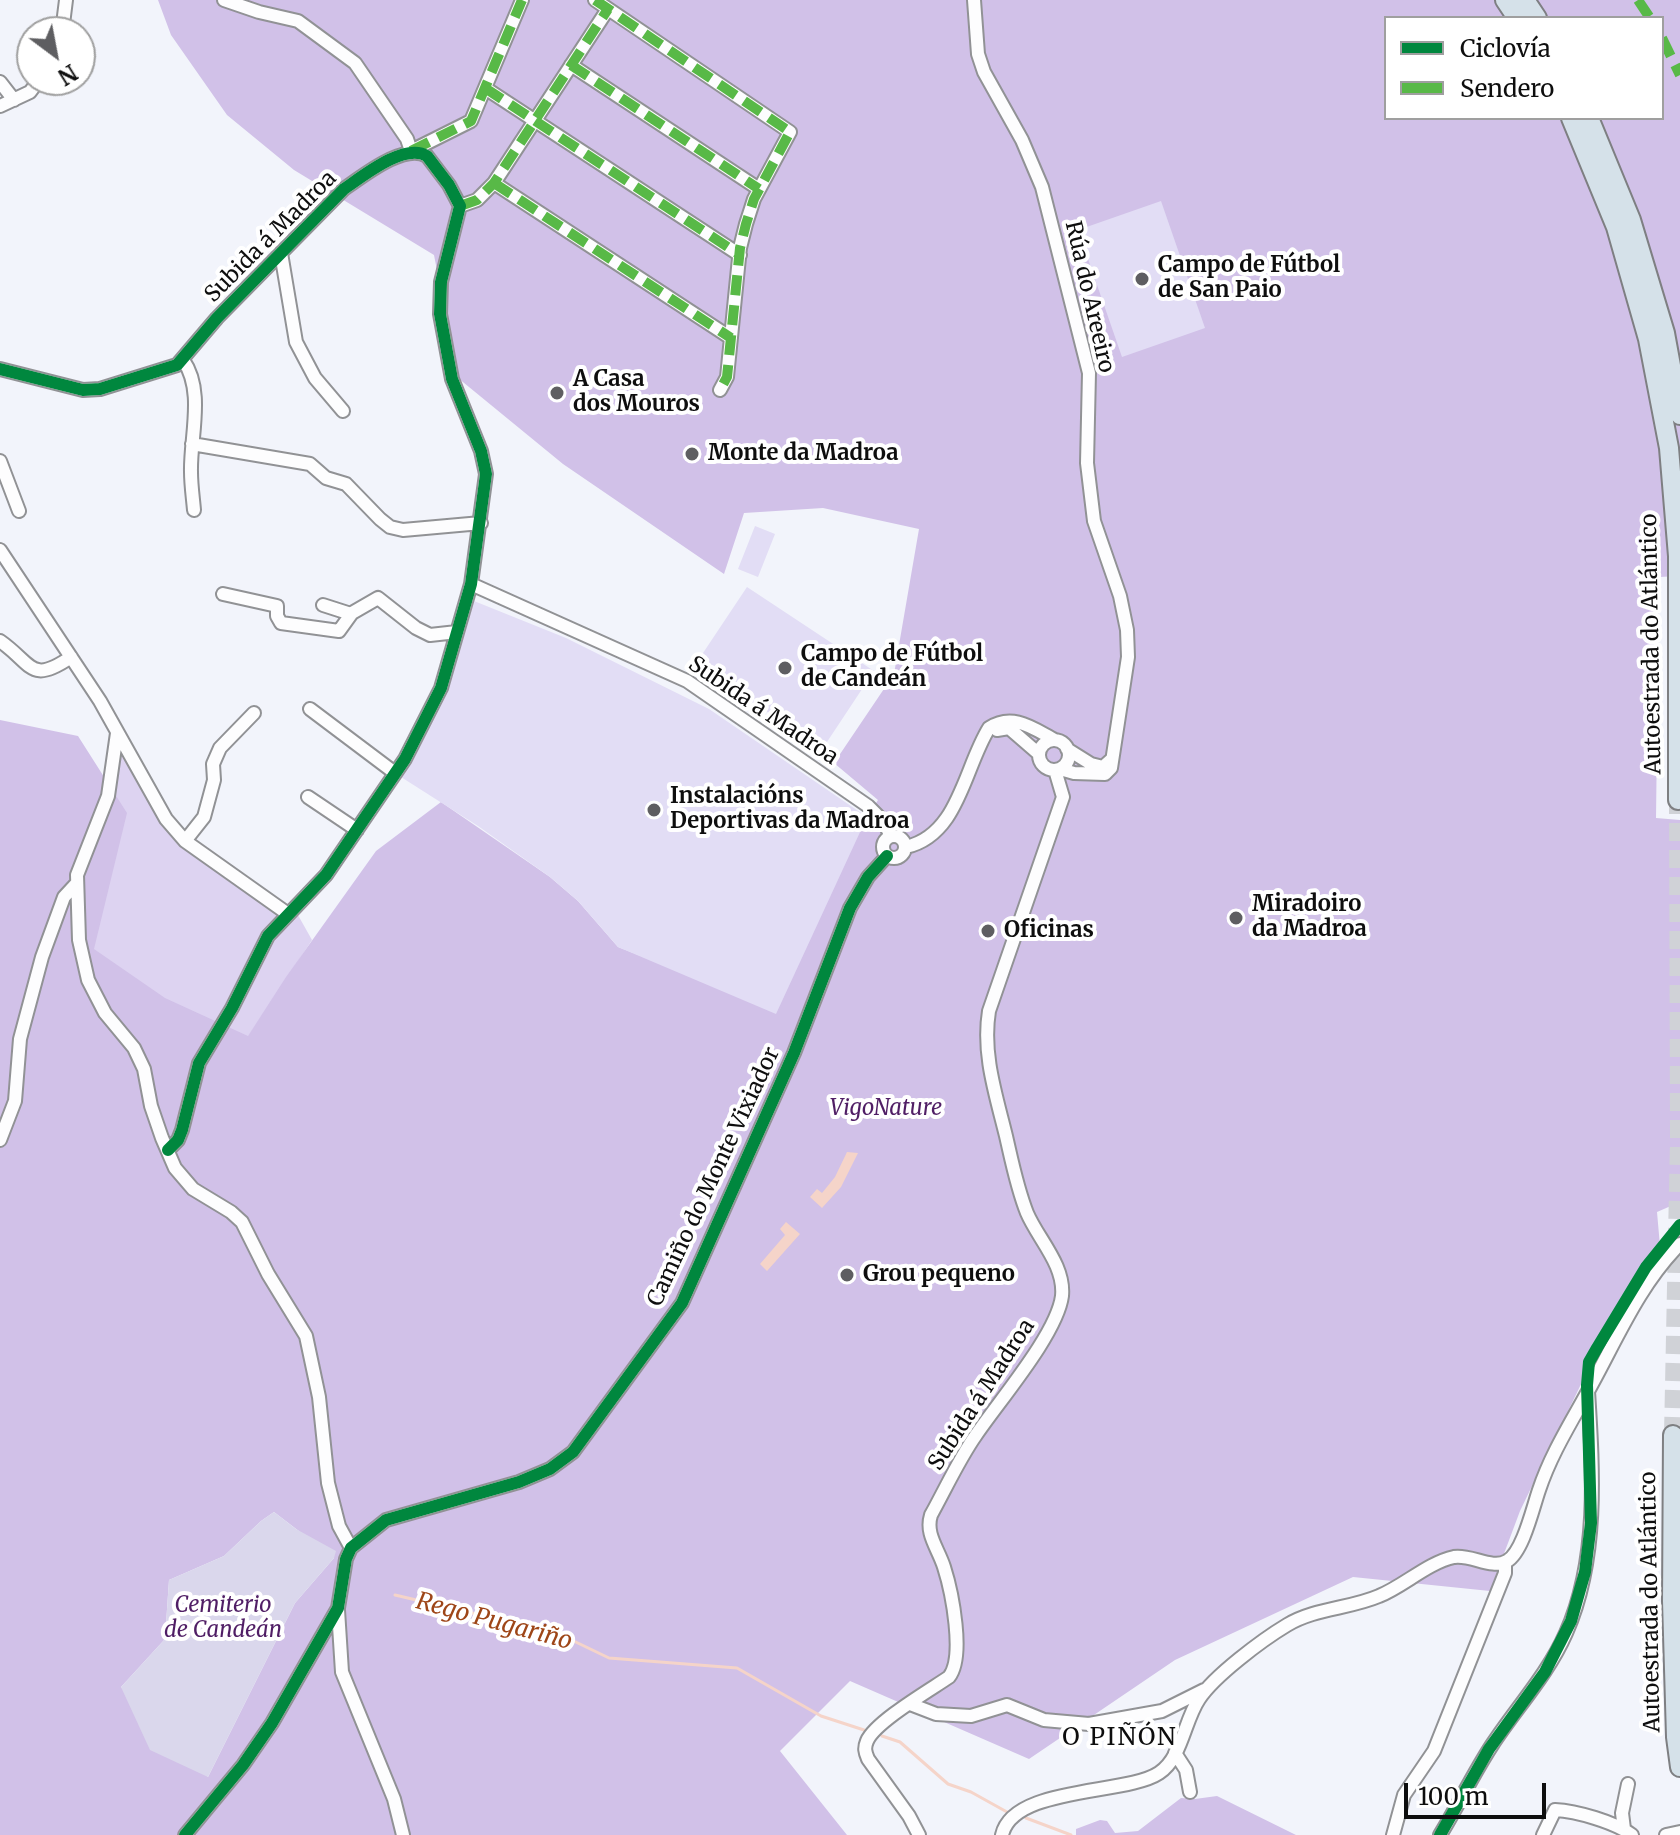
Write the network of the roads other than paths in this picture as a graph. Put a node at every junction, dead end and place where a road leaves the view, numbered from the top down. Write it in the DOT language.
graph roads {
  1 [pos="224,0"];
  2 [pos="522,0"];
  3 [pos="595,0"];
  4 [pos="974,0"];
  5 [pos="608,9"];
  6 [pos="571,65"];
  7 [pos="0,82"];
  8 [pos="485,88"];
  9 [pos="22,96"];
  10 [pos="14,100"];
  11 [pos="0,106"];
  12 [pos="1572,120"];
  13 [pos="1590,120"];
  14 [pos="534,121"];
  15 [pos="411,151"];
  16 [pos="494,183"];
  17 [pos="759,189"];
  18 [pos="460,206"];
  19 [pos="281,253"];
  20 [pos="740,255"];
  21 [pos="731,338"];
  22 [pos="183,360"];
  23 [pos="0,369"];
  24 [pos="720,390"];
  25 [pos="343,411"];
  26 [pos="1680,415"];
  27 [pos="192,444"];
  28 [pos="0,461"];
  29 [pos="194,510"];
  30 [pos="19,511"];
  31 [pos="481,523"];
  32 [pos="0,550"];
  33 [pos="471,584"];
  34 [pos="223,594"];
  35 [pos="323,605"];
  36 [pos="351,614"];
  37 [pos="457,632"];
  38 [pos="0,641"];
  39 [pos="71,657"];
  40 [pos="310,709"];
  41 [pos="254,713"];
  42 [pos="117,733"];
  43 [pos="984,737"];
  44 [pos="1055,740"];
  45 [pos="1067,749"];
  46 [pos="1039,754"];
  47 [pos="1114,756"];
  48 [pos="1057,770"];
  49 [pos="395,773"];
  50 [pos="308,797"];
  51 [pos="1678,800"];
  52 [pos="357,830"];
  53 [pos="891,836"];
  54 [pos="185,841"];
  55 [pos="906,847"];
  56 [pos="887,856"];
  57 [pos="76,884"];
  58 [pos="288,914"];
  59 [pos="0,1140"];
  60 [pos="168,1150"];
  61 [pos="1680,1236"];
  62 [pos="1680,1244"];
  63 [pos="1588,1391"];
  64 [pos="1673,1435"];
  65 [pos="351,1548"];
  66 [pos="1505,1562"];
  67 [pos="338,1608"];
  68 [pos="1207,1689"];
  69 [pos="910,1704"];
  70 [pos="1175,1753"];
  71 [pos="1680,1767"];
  72 [pos="1628,1784"];
  73 [pos="1190,1792"];
  74 [pos="1628,1832"];
  75 [pos="1680,1832"];
  76 [pos="185,1835"];
  77 [pos="403,1835"];
  78 [pos="919,1835"];
  79 [pos="1002,1835"];
  80 [pos="1393,1835"];
  81 [pos="1440,1835"];
  82 [pos="1543,1835"];
  83 [pos="1666,1835"];
  1 -- 15 [label="street"];
  2 -- 8 [label="street, Subida á Madroa"];
  3 -- 5 [label="street"];
  4 -- 47 [label="street, Rúa do Areeiro"];
  5 -- 6 [label="street"];
  5 -- 17 [label="street"];
  6 -- 14 [label="street"];
  6 -- 17 [label="street"];
  7 -- 10 [label="street"];
  8 -- 14 [label="street"];
  8 -- 15 [label="street, Subida á Madroa"];
  9 -- 10 [label="street"];
  10 -- 11 [label="street"];
  12 -- 51 [label="highway, Autoestrada do Atlántico"];
  13 -- 26 [label="highway"];
  14 -- 16 [label="street"];
  14 -- 20 [label="street"];
  15 -- 18 [label="street"];
  15 -- 19 [label="street, Subida á Madroa"];
  16 -- 18 [label="street"];
  16 -- 21 [label="street"];
  17 -- 20 [label="street"];
  18 -- 31 [label="street"];
  19 -- 22 [label="street, Subida á Madroa"];
  19 -- 25 [label="street"];
  20 -- 21 [label="street"];
  21 -- 24 [label="street"];
  22 -- 23 [label="street, Subida á Madroa"];
  22 -- 27 [label="street"];
  27 -- 29 [label="street"];
  27 -- 31 [label="street"];
  28 -- 30 [label="street"];
  31 -- 33 [label="street"];
  32 -- 39 [label="street"];
  33 -- 37 [label="street"];
  33 -- 53 [label="street, Subida á Madroa"];
  34 -- 36 [label="street"];
  35 -- 36 [label="street"];
  36 -- 37 [label="street"];
  37 -- 49 [label="street"];
  38 -- 39 [label="street"];
  39 -- 42 [label="street"];
  40 -- 49 [label="street"];
  41 -- 54 [label="street"];
  42 -- 54 [label="street"];
  42 -- 57 [label="street"];
  43 -- 44 [label="street"];
  43 -- 46 [label="street"];
  43 -- 55 [label="street"];
  44 -- 45 [label="street"];
  44 -- 46 [label="street"];
  45 -- 47 [label="street"];
  45 -- 48 [label="street"];
  46 -- 48 [label="street"];
  47 -- 48 [label="street"];
  48 -- 69 [label="street, Subida á Madroa"];
  49 -- 52 [label="street"];
  50 -- 52 [label="street"];
  52 -- 58 [label="street"];
  53 -- 55 [label="street, Subida á Madroa"];
  53 -- 56 [label="street"];
  54 -- 58 [label="street"];
  55 -- 56 [label="street"];
  56 -- 65 [label="street, Camiño do Monte Vixiador"];
  57 -- 59 [label="street"];
  57 -- 60 [label="street"];
  58 -- 60 [label="street"];
  60 -- 65 [label="street"];
  61 -- 62 [label="street"];
  62 -- 63 [label="street"];
  63 -- 66 [label="street"];
  63 -- 81 [label="street"];
  64 -- 71 [label="highway, Autoestrada do Atlántico"];
  65 -- 67 [label="street"];
  66 -- 68 [label="street"];
  66 -- 80 [label="street"];
  67 -- 76 [label="street"];
  67 -- 77 [label="street"];
  68 -- 69 [label="street"];
  68 -- 70 [label="street"];
  69 -- 78 [label="street, Subida á Madroa"];
  70 -- 73 [label="street"];
  70 -- 79 [label="street"];
  72 -- 74 [label="street"];
  74 -- 82 [label="street"];
  75 -- 83 [label="street"];
}
